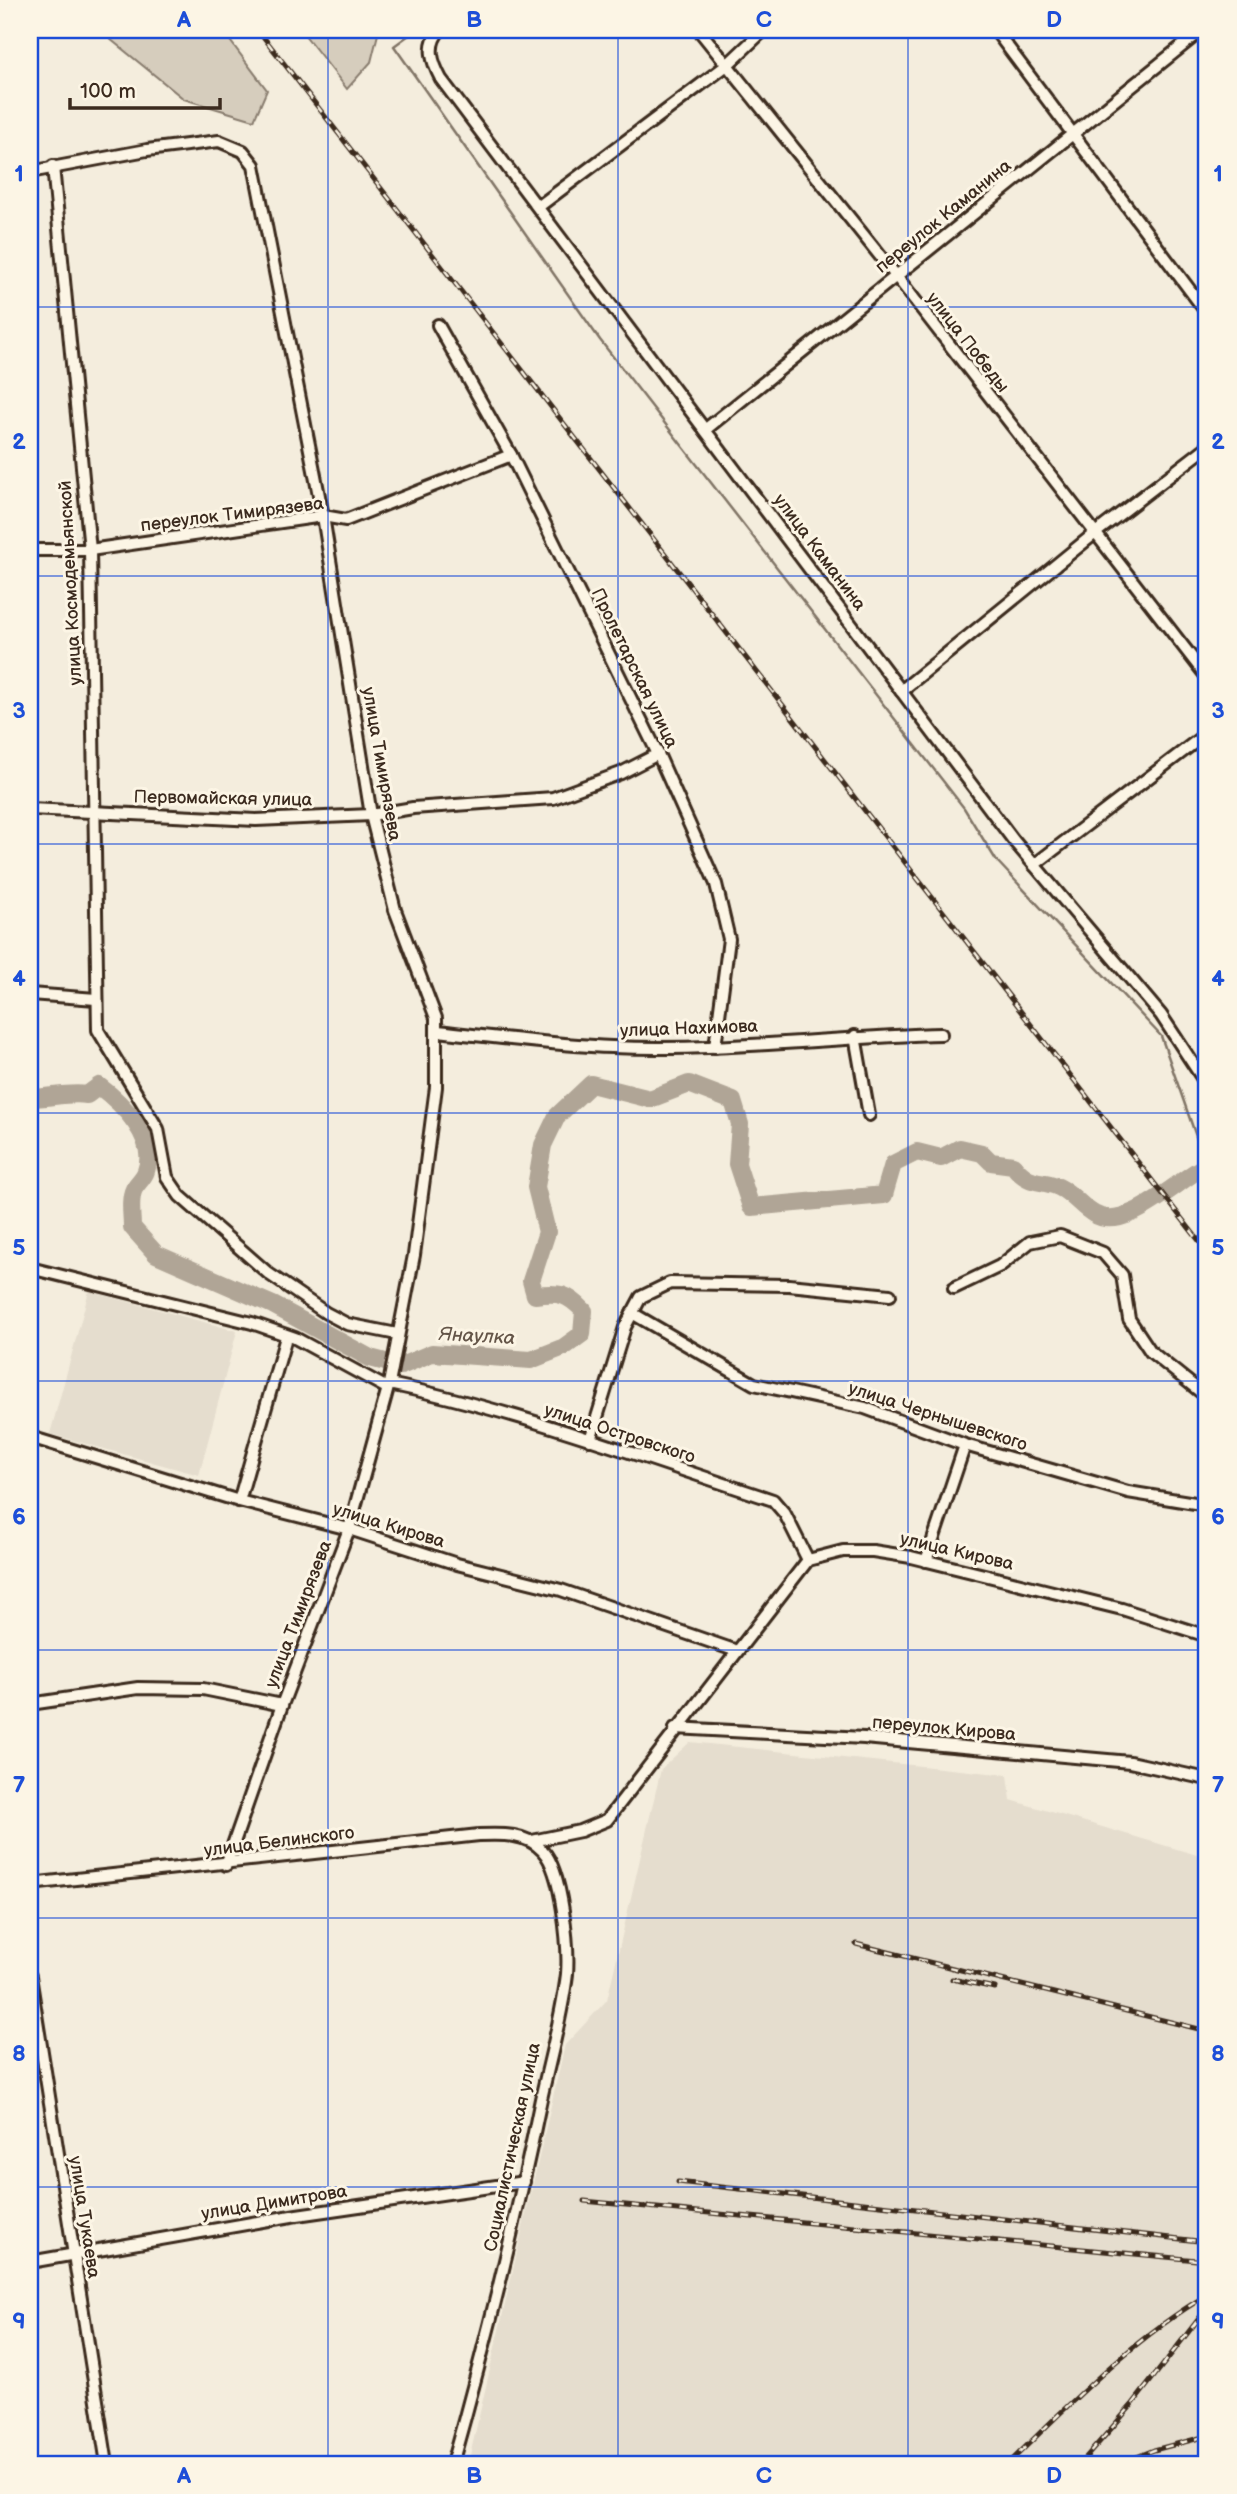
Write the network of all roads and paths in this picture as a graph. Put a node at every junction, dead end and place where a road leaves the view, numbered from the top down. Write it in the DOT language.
graph roads {
  1 [pos="440,30"];
  2 [pos="699,30"];
  3 [pos="764,30"];
  4 [pos="995,30"];
  5 [pos="1202,30"];
  6 [pos="727,65"];
  7 [pos="1074,132"];
  8 [pos="53,166"];
  9 [pos="30,172"];
  10 [pos="538,207"];
  11 [pos="897,277"];
  12 [pos="1207,313"];
  13 [pos="438,325"];
  14 [pos="706,429"];
  15 [pos="1207,447"];
  16 [pos="511,455"];
  17 [pos="323,516"];
  18 [pos="1094,534"];
  19 [pos="30,550"];
  20 [pos="90,550"];
  21 [pos="1207,677"];
  22 [pos="901,691"];
  23 [pos="1207,733"];
  24 [pos="659,754"];
  25 [pos="30,809"];
  26 [pos="96,813"];
  27 [pos="372,815"];
  28 [pos="1034,864"];
  29 [pos="30,993"];
  30 [pos="96,999"];
  31 [pos="437,1031"];
  32 [pos="941,1034"];
  33 [pos="855,1036"];
  34 [pos="715,1047"];
  35 [pos="1207,1085"];
  36 [pos="869,1115"];
  37 [pos="30,1268"];
  38 [pos="954,1288"];
  39 [pos="890,1295"];
  40 [pos="632,1313"];
  41 [pos="286,1337"];
  42 [pos="396,1340"];
  43 [pos="388,1386"];
  44 [pos="1207,1397"];
  45 [pos="30,1437"];
  46 [pos="590,1440"];
  47 [pos="965,1445"];
  48 [pos="239,1501"];
  49 [pos="1207,1505"];
  50 [pos="349,1529"];
  51 [pos="808,1560"];
  52 [pos="926,1561"];
  53 [pos="1207,1636"];
  54 [pos="737,1651"];
  55 [pos="30,1704"];
  56 [pos="282,1705"];
  57 [pos="676,1728"];
  58 [pos="1207,1779"];
  59 [pos="531,1841"];
  60 [pos="226,1865"];
  61 [pos="30,1884"];
  62 [pos="30,1976"];
  63 [pos="524,2182"];
  64 [pos="74,2255"];
  65 [pos="30,2262"];
  66 [pos="107,2464"];
  67 [pos="452,2464"];
  1 -- 10 [label="street, улица Каманина"];
  2 -- 6 [label="street, улица Победы"];
  3 -- 6 [label="street"];
  4 -- 7 [label="street"];
  5 -- 7 [label="street, переулок Каманина"];
  6 -- 10 [label="street"];
  6 -- 11 [label="street, улица Победы"];
  7 -- 11 [label="street, переулок Каманина"];
  7 -- 12 [label="street"];
  8 -- 9 [label="street"];
  8 -- 17 [label="street, улица Тимирязева"];
  8 -- 20 [label="street, улица Космодемьянской"];
  10 -- 14 [label="street, улица Каманина"];
  11 -- 14 [label="street, переулок Каманина"];
  11 -- 18 [label="street, улица Победы"];
  13 -- 16 [label="street, Пролетарская улица"];
  14 -- 22 [label="street, улица Каманина"];
  15 -- 18 [label="street"];
  16 -- 17 [label="street, переулок Тимирязева"];
  16 -- 24 [label="street, Пролетарская улица"];
  17 -- 20 [label="street, переулок Тимирязева"];
  17 -- 27 [label="street, улица Тимирязева"];
  18 -- 21 [label="street, улица Победы"];
  18 -- 22 [label="street"];
  19 -- 20 [label="street, переулок Тимирязева"];
  20 -- 26 [label="street, улица Космодемьянской"];
  22 -- 28 [label="street, улица Каманина"];
  23 -- 28 [label="street"];
  24 -- 27 [label="street, Первомайская улица"];
  24 -- 34 [label="street, Пролетарская улица"];
  25 -- 26 [label="street, Первомайская улица"];
  26 -- 27 [label="street, Первомайская улица"];
  26 -- 30 [label="street, улица Космодемьянской"];
  27 -- 31 [label="street, улица Тимирязева"];
  28 -- 35 [label="street, улица Каманина"];
  29 -- 30 [label="street"];
  30 -- 42 [label="street, улица Космодемьянской"];
  31 -- 34 [label="street, улица Нахимова"];
  31 -- 42 [label="street, улица Тимирязева"];
  32 -- 33 [label="street, улица Нахимова"];
  33 -- 34 [label="street, улица Нахимова"];
  33 -- 36 [label="street"];
  37 -- 41 [label="street, улица Островского"];
  38 -- 44 [label="street"];
  39 -- 40 [label="street"];
  40 -- 46 [label="street"];
  40 -- 47 [label="street, улица Чернышевского"];
  41 -- 43 [label="street, улица Островского"];
  41 -- 48 [label="street"];
  42 -- 43 [label="street, улица Тимирязева"];
  43 -- 46 [label="street, улица Островского"];
  43 -- 50 [label="street, улица Тимирязева"];
  45 -- 48 [label="street, улица Кирова"];
  46 -- 51 [label="street, улица Островского"];
  47 -- 49 [label="street, улица Чернышевского"];
  47 -- 52 [label="street"];
  48 -- 50 [label="street, улица Кирова"];
  50 -- 54 [label="street, улица Кирова"];
  50 -- 56 [label="street, улица Тимирязева"];
  51 -- 52 [label="street, улица Кирова"];
  51 -- 54 [label="street"];
  52 -- 53 [label="street, улица Кирова"];
  54 -- 57 [label="street"];
  55 -- 56 [label="street"];
  56 -- 60 [label="street, улица Тимирязева"];
  57 -- 58 [label="street, переулок Кирова"];
  57 -- 59 [label="street"];
  59 -- 60 [label="street, улица Белинского"];
  59 -- 63 [label="street, Социалистическая улица"];
  60 -- 61 [label="street, улица Белинского"];
  62 -- 64 [label="street, улица Тукаева"];
  63 -- 64 [label="street, улица Димитрова"];
  63 -- 67 [label="street, Социалистическая улица"];
  64 -- 65 [label="street, улица Димитрова"];
  64 -- 66 [label="street, улица Тукаева"];
}
